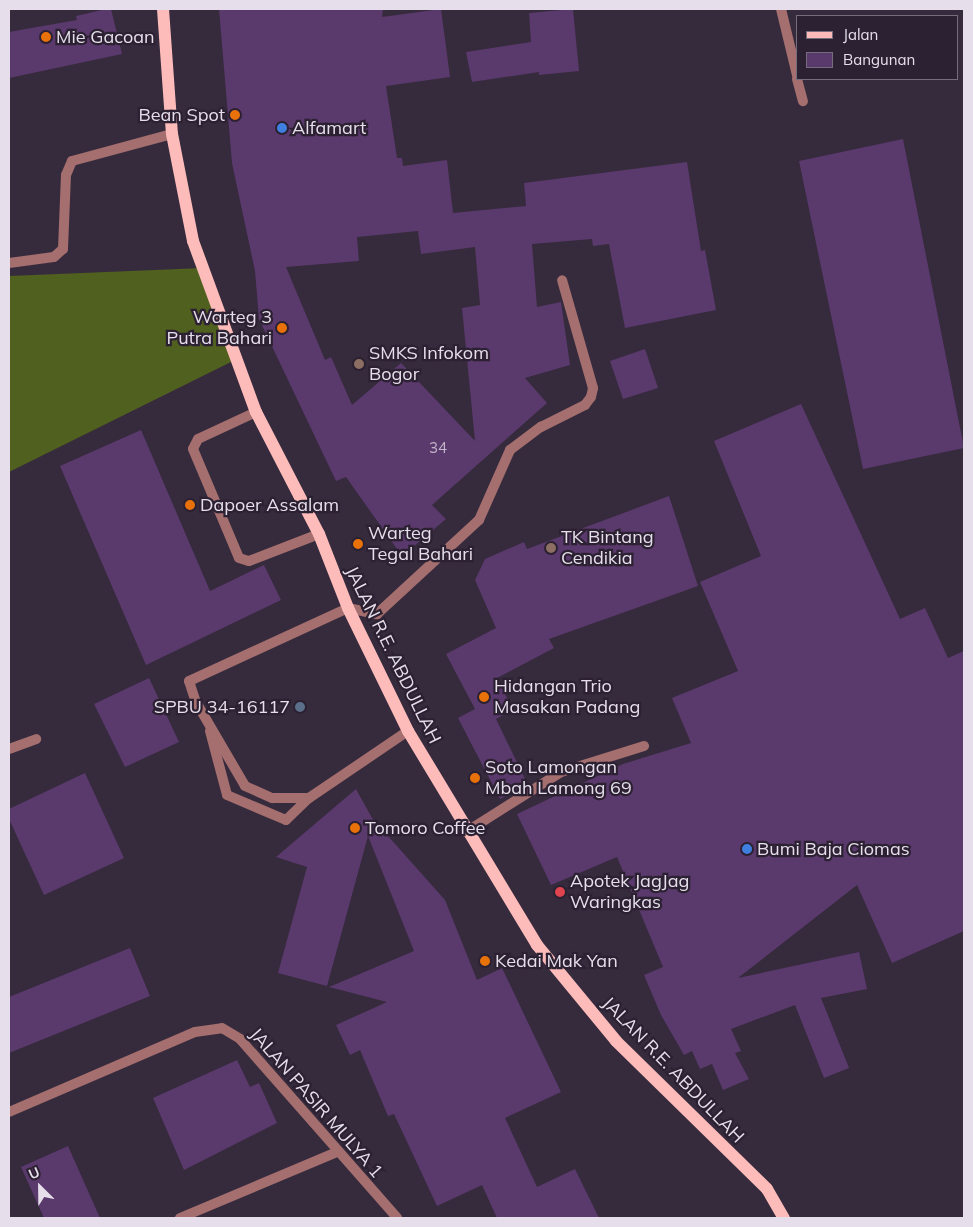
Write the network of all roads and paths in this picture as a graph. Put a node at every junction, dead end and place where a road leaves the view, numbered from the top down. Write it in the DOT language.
graph roads {
  1 [pos="163,9"];
  2 [pos="781,9"];
  3 [pos="796,73"];
  4 [pos="798,80"];
  5 [pos="803,101"];
  6 [pos="172,134"];
  7 [pos="9,263"];
  8 [pos="562,280"];
  9 [pos="256,412"];
  10 [pos="319,534"];
  11 [pos="348,608"];
  12 [pos="207,719"];
  13 [pos="408,731"];
  14 [pos="36,739"];
  15 [pos="644,746"];
  16 [pos="9,749"];
  17 [pos="309,798"];
  18 [pos="466,832"];
  19 [pos="9,1112"];
  20 [pos="336,1153"];
  21 [pos="180,1218"];
  22 [pos="397,1218"];
  23 [pos="784,1218"];
  1 -- 6 [label="main road, JALAN R.E. ABDULLAH"];
  2 -- 3 [label="street"];
  4 -- 5 [label="street"];
  6 -- 7 [label="street"];
  6 -- 9 [label="main road, JALAN R.E. ABDULLAH"];
  8 -- 11 [label="street"];
  9 -- 10 [label="main road, JALAN R.E. ABDULLAH"];
  9 -- 10 [label="street"];
  10 -- 11 [label="main road, JALAN R.E. ABDULLAH"];
  11 -- 12 [label="street"];
  11 -- 13 [label="main road, JALAN R.E. ABDULLAH"];
  12 -- 17 [label="street"];
  12 -- 17 [label="street"];
  13 -- 17 [label="street"];
  13 -- 18 [label="main road, JALAN R.E. ABDULLAH"];
  14 -- 16 [label="street"];
  15 -- 18 [label="street"];
  18 -- 23 [label="main road, JALAN R.E. ABDULLAH"];
  19 -- 20 [label="street, JALAN PASIR MULYA 1"];
  20 -- 21 [label="street"];
  20 -- 22 [label="street, JALAN PASIR MULYA 1"];
}
